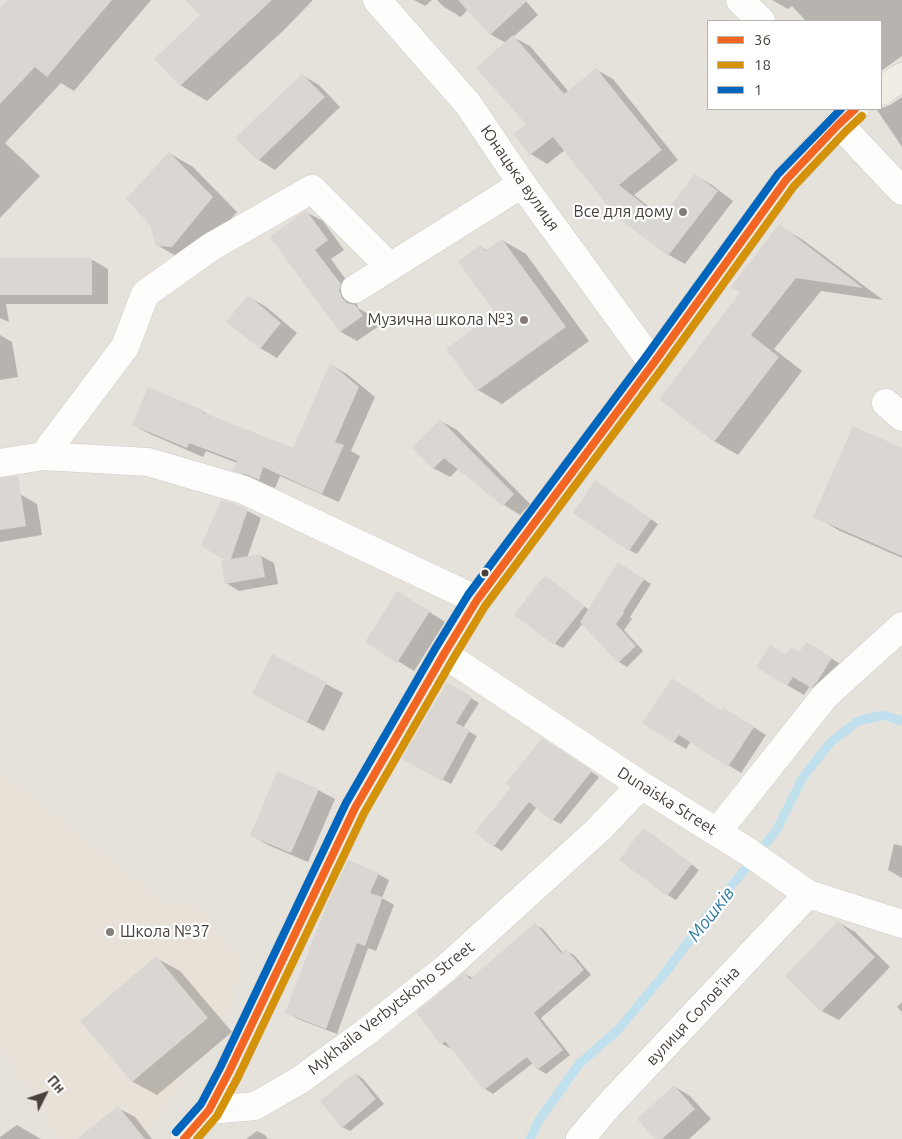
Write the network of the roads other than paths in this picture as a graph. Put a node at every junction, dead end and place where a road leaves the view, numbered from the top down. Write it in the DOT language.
graph roads {
  1 [pos="377,0"];
  2 [pos="740,0"];
  3 [pos="760,20"];
  4 [pos="902,77"];
  5 [pos="882,90"];
  6 [pos="847,116"];
  7 [pos="522,184"];
  8 [pos="902,191"];
  9 [pos="390,267"];
  10 [pos="355,289"];
  11 [pos="653,364"];
  12 [pos="43,456"];
  13 [pos="0,463"];
  14 [pos="477,600"];
  15 [pos="902,626"];
  16 [pos="444,654"];
  17 [pos="641,785"];
  18 [pos="717,832"];
  19 [pos="808,894"];
  20 [pos="902,924"];
  21 [pos="209,1110"];
  22 [pos="184,1139"];
  23 [pos="580,1139"];
  1 -- 7 [label="street, Юнацька вулиця"];
  2 -- 3 [label="street"];
  4 -- 5 [label="main road"];
  6 -- 8 [label="street"];
  6 -- 11 [label="main road"];
  7 -- 9 [label="street"];
  7 -- 11 [label="street, Юнацька вулиця"];
  9 -- 10 [label="street"];
  9 -- 12 [label="street"];
  11 -- 14 [label="main road"];
  12 -- 13 [label="street"];
  12 -- 14 [label="street"];
  14 -- 16 [label="main road"];
  15 -- 18 [label="street"];
  16 -- 17 [label="street, Dunaiska Street"];
  16 -- 21 [label="main road"];
  17 -- 18 [label="street, Dunaiska Street"];
  17 -- 21 [label="street, Mykhaila Verbytskoho Street"];
  18 -- 19 [label="street, Dunaiska Street"];
  19 -- 20 [label="street, Dunaiska Street"];
  19 -- 23 [label="street, вулиця Солов'їна"];
  21 -- 22 [label="main road"];
}
